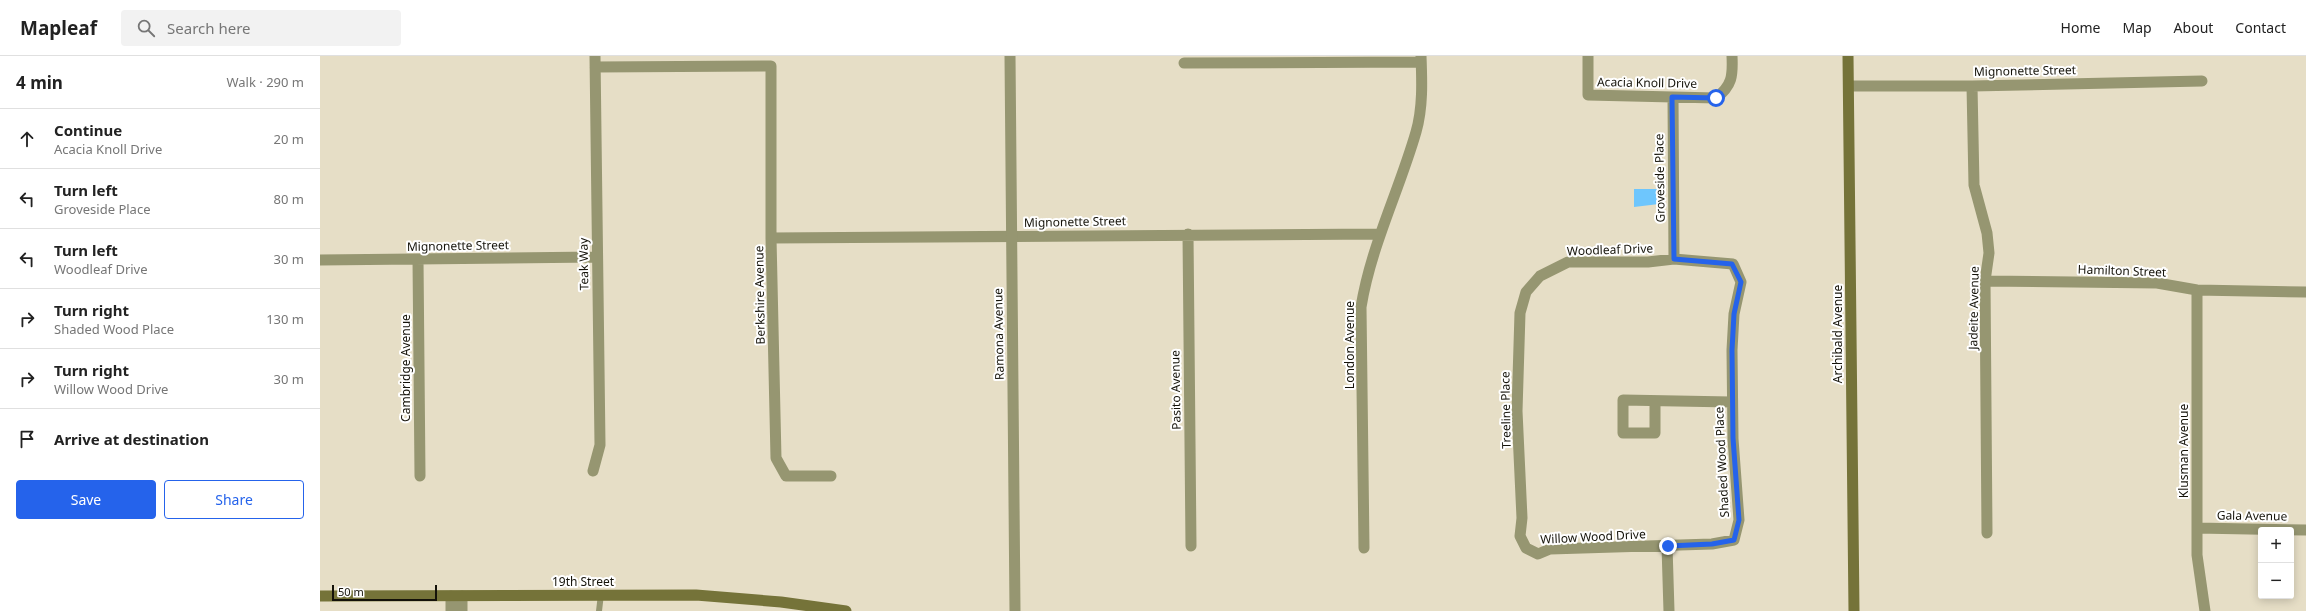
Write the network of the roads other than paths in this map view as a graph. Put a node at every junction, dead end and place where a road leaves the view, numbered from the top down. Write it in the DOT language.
graph roads {
  1 [pos="1010,56"];
  2 [pos="1588,56"];
  3 [pos="1732,56"];
  4 [pos="1848,56"];
  5 [pos="1421,59"];
  6 [pos="595,61"];
  7 [pos="1184,63"];
  8 [pos="2202,81"];
  9 [pos="1849,86"];
  10 [pos="1972,86"];
  11 [pos="1672,97"];
  12 [pos="1188,234"];
  13 [pos="1379,234"];
  14 [pos="1011,236"];
  15 [pos="771,238"];
  16 [pos="596,257"];
  17 [pos="1674,259"];
  18 [pos="320,260"];
  19 [pos="418,260"];
  20 [pos="1732,264"];
  21 [pos="1540,276"];
  22 [pos="1985,281"];
  23 [pos="2197,290"];
  24 [pos="2306,292"];
  25 [pos="1656,401"];
  26 [pos="1731,402"];
  27 [pos="593,471"];
  28 [pos="420,476"];
  29 [pos="831,476"];
  30 [pos="2197,528"];
  31 [pos="2306,530"];
  32 [pos="1987,533"];
  33 [pos="1734,540"];
  34 [pos="1191,546"];
  35 [pos="1668,546"];
  36 [pos="1364,548"];
  37 [pos="1526,548"];
  38 [pos="601,594"];
  39 [pos="320,596"];
  40 [pos="457,596"];
  41 [pos="451,611"];
  42 [pos="462,611"];
  43 [pos="599,611"];
  44 [pos="846,611"];
  45 [pos="1015,611"];
  46 [pos="1669,611"];
  47 [pos="1854,611"];
  48 [pos="2205,611"];
  1 -- 14 [label="street, Ramona Avenue"];
  2 -- 11 [label="street, Acacia Knoll Drive"];
  3 -- 11 [label="street, Acacia Knoll Drive"];
  4 -- 9 [label="main road, Archibald Avenue"];
  5 -- 7 [label="street"];
  5 -- 13 [label="street, London Avenue"];
  6 -- 15 [label="street, Berkshire Avenue"];
  6 -- 16 [label="street, Teak Way"];
  8 -- 10 [label="street, Mignonette Street"];
  9 -- 10 [label="street, Mignonette Street"];
  9 -- 47 [label="main road, Archibald Avenue"];
  10 -- 22 [label="street, Jadeite Avenue"];
  11 -- 17 [label="street, Groveside Place"];
  12 -- 13 [label="street, Mignonette Street"];
  12 -- 14 [label="street, Mignonette Street"];
  12 -- 34 [label="street, Pasito Avenue"];
  13 -- 36 [label="street, London Avenue"];
  14 -- 15 [label="street, Mignonette Street"];
  14 -- 45 [label="street, Ramona Avenue"];
  15 -- 29 [label="street, Berkshire Avenue"];
  16 -- 19 [label="street, Mignonette Street"];
  16 -- 27 [label="street, Teak Way"];
  17 -- 20 [label="street, Woodleaf Drive"];
  17 -- 21 [label="street, Woodleaf Drive"];
  18 -- 19 [label="street, Mignonette Street"];
  19 -- 28 [label="street, Cambridge Avenue"];
  20 -- 26 [label="street, Shaded Wood Place"];
  21 -- 37 [label="street, Treeline Place"];
  22 -- 23 [label="street, Hamilton Street"];
  22 -- 32 [label="street, Jadeite Avenue"];
  23 -- 24 [label="street, Hamilton Street"];
  23 -- 30 [label="street, Klusman Avenue"];
  25 -- 26 [label="street"];
  26 -- 33 [label="street, Shaded Wood Place"];
  30 -- 31 [label="street, Gala Avenue"];
  30 -- 48 [label="street, Klusman Avenue"];
  33 -- 35 [label="street, Willow Wood Drive"];
  35 -- 37 [label="street, Willow Wood Drive"];
  35 -- 46 [label="street"];
  38 -- 40 [label="main road, 19th Street"];
  38 -- 43 [label="lane"];
  38 -- 44 [label="main road, 19th Street"];
  39 -- 40 [label="main road, 19th Street"];
  40 -- 41 [label="street"];
  40 -- 42 [label="street"];
}
